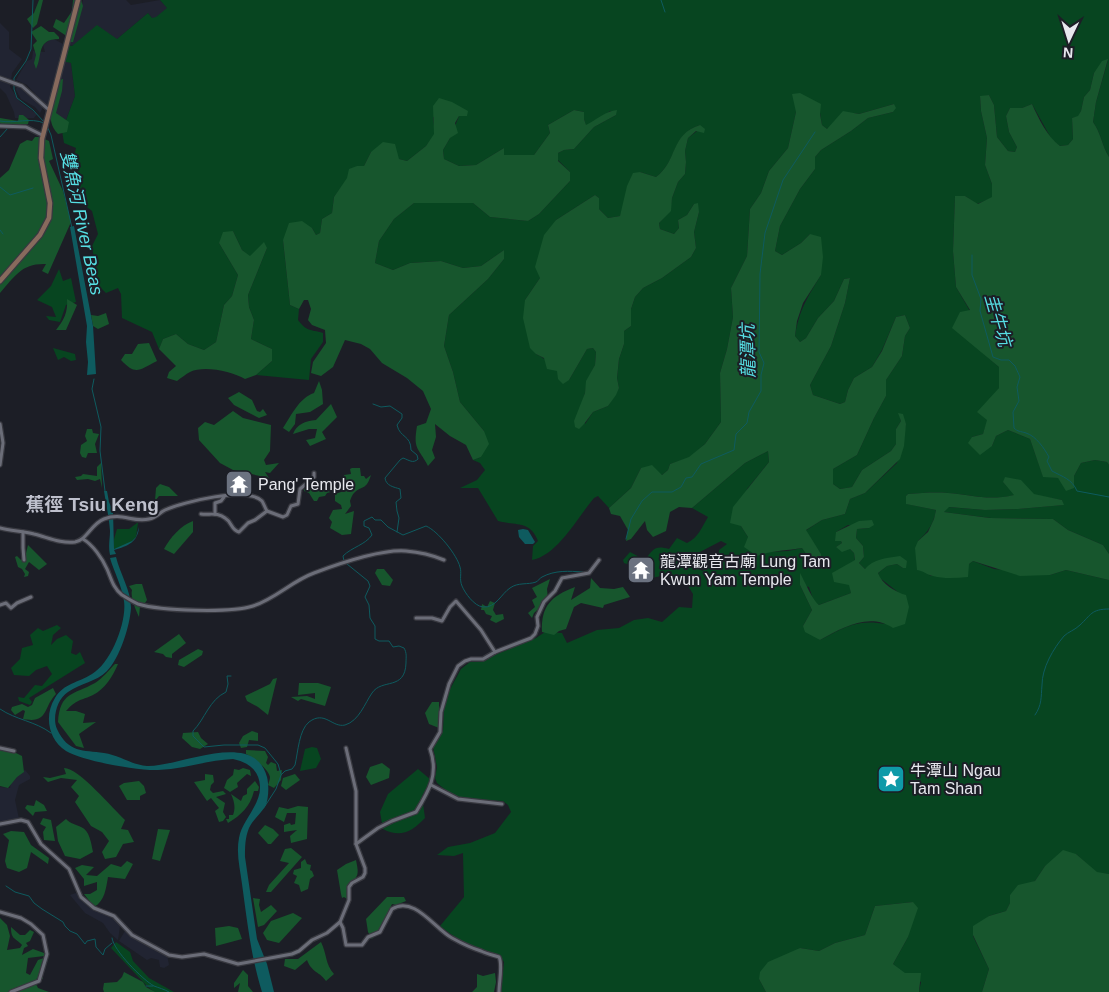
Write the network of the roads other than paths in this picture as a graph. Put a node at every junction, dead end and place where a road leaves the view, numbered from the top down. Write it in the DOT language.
graph roads {
  1 [pos="78,0"];
  2 [pos="0,78"];
  3 [pos="49,110"];
  4 [pos="0,126"];
  5 [pos="43,133"];
  6 [pos="0,282"];
  7 [pos="0,424"];
  8 [pos="0,465"];
  9 [pos="314,473"];
  10 [pos="224,497"];
  11 [pos="267,511"];
  12 [pos="201,514"];
  13 [pos="215,514"];
  14 [pos="0,528"];
  15 [pos="23,532"];
  16 [pos="84,539"];
  17 [pos="24,560"];
  18 [pos="444,560"];
  19 [pos="599,560"];
  20 [pos="31,597"];
  21 [pos="0,605"];
  22 [pos="416,618"];
  23 [pos="495,652"];
  24 [pos="0,748"];
  25 [pos="346,748"];
  26 [pos="14,751"];
  27 [pos="431,785"];
  28 [pos="502,804"];
  29 [pos="0,824"];
  30 [pos="356,844"];
  31 [pos="0,912"];
  32 [pos="340,922"];
  33 [pos="11,992"];
  34 [pos="499,992"];
  1 -- 3 [label="main road"];
  2 -- 3 [label="street"];
  3 -- 5 [label="main road"];
  4 -- 5 [label="street"];
  5 -- 6 [label="main road"];
  7 -- 8 [label="street"];
  9 -- 11 [label="street"];
  10 -- 11 [label="street"];
  10 -- 13 [label="street"];
  10 -- 16 [label="street"];
  11 -- 13 [label="street"];
  12 -- 13 [label="street"];
  14 -- 15 [label="street"];
  15 -- 16 [label="street"];
  15 -- 17 [label="street"];
  16 -- 18 [label="street"];
  19 -- 23 [label="street"];
  20 -- 21 [label="street"];
  22 -- 23 [label="street"];
  23 -- 27 [label="street"];
  24 -- 26 [label="street"];
  25 -- 30 [label="street"];
  27 -- 28 [label="street"];
  27 -- 30 [label="street"];
  29 -- 32 [label="street"];
  30 -- 32 [label="street"];
  31 -- 33 [label="street"];
  32 -- 34 [label="street"];
}
